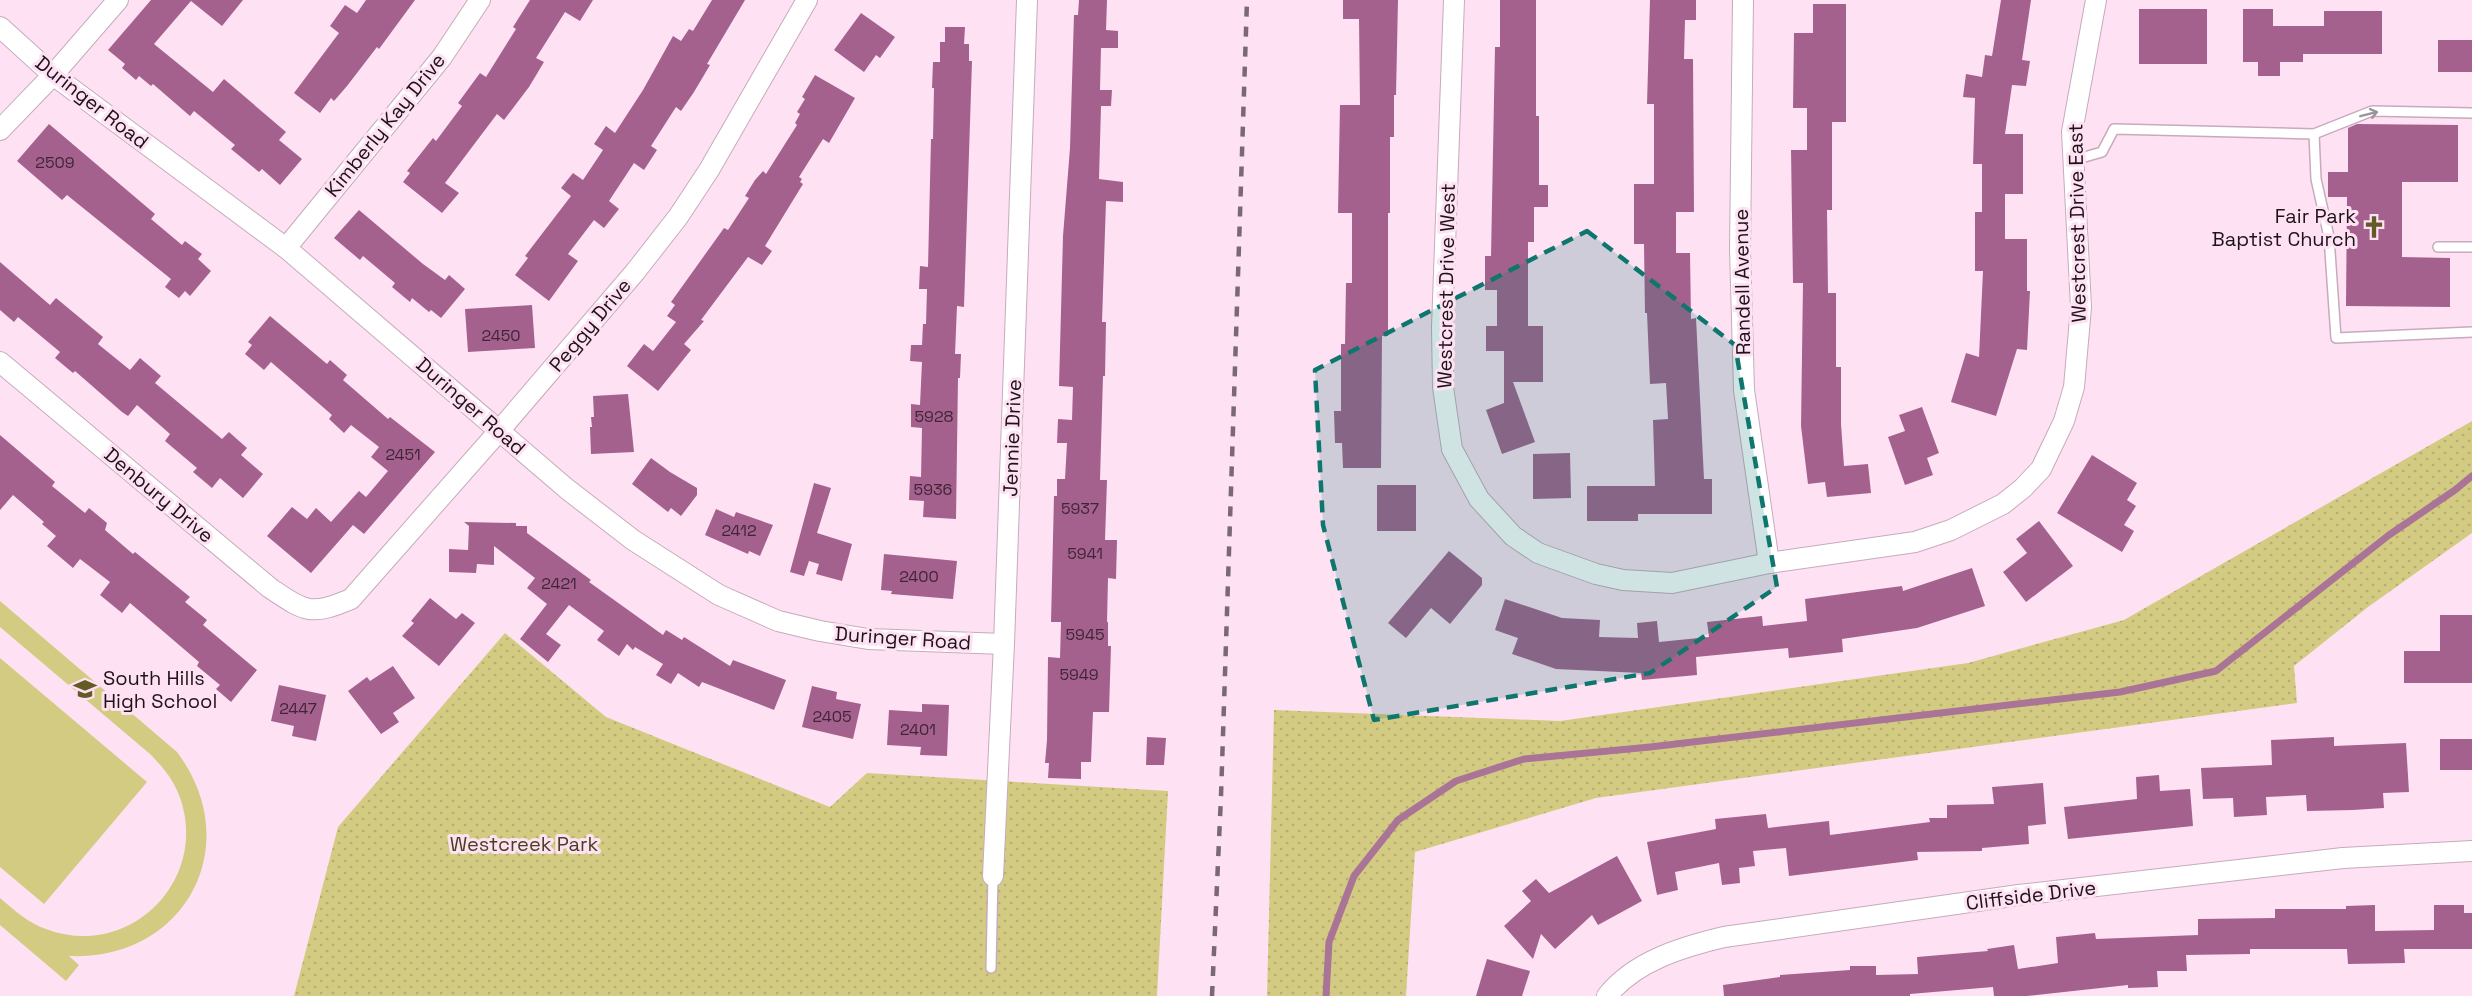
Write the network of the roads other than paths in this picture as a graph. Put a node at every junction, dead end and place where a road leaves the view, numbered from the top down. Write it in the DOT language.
graph roads {
  1 [pos="118,0"];
  2 [pos="480,0"];
  3 [pos="807,0"];
  4 [pos="1027,0"];
  5 [pos="1454,0"];
  6 [pos="1743,0"];
  7 [pos="2096,0"];
  8 [pos="0,27"];
  9 [pos="53,75"];
  10 [pos="2472,113"];
  11 [pos="0,130"];
  12 [pos="2314,134"];
  13 [pos="2074,160"];
  14 [pos="2438,247"];
  15 [pos="2472,247"];
  16 [pos="286,248"];
  17 [pos="2472,332"];
  18 [pos="0,362"];
  19 [pos="500,431"];
  20 [pos="1769,563"];
  21 [pos="326,609"];
  22 [pos="1004,644"];
  23 [pos="2472,851"];
  24 [pos="993,876"];
  25 [pos="991,968"];
  26 [pos="1607,996"];
  1 -- 9 [label="street"];
  2 -- 16 [label="street, Kimberly Kay Drive"];
  3 -- 19 [label="street, Peggy Drive"];
  4 -- 22 [label="street, Jennie Drive"];
  5 -- 20 [label="street, Westcrest Drive West"];
  6 -- 20 [label="street, Randell Avenue"];
  7 -- 13 [label="street, Westcrest Drive East"];
  8 -- 9 [label="street, Duringer Road"];
  9 -- 11 [label="street"];
  9 -- 16 [label="street, Duringer Road"];
  12 -- 10 [label="lane, one-way"];
  12 -- 13 [label="lane"];
  12 -- 17 [label="lane"];
  13 -- 20 [label="street, Westcrest Drive East"];
  14 -- 15 [label="lane"];
  16 -- 19 [label="street, Duringer Road"];
  18 -- 21 [label="street, Denbury Drive"];
  19 -- 21 [label="street, Peggy Drive"];
  19 -- 22 [label="street, Duringer Road"];
  22 -- 24 [label="street, Jennie Drive"];
  23 -- 26 [label="street, Cliffside Drive"];
  24 -- 25 [label="lane"];
}
